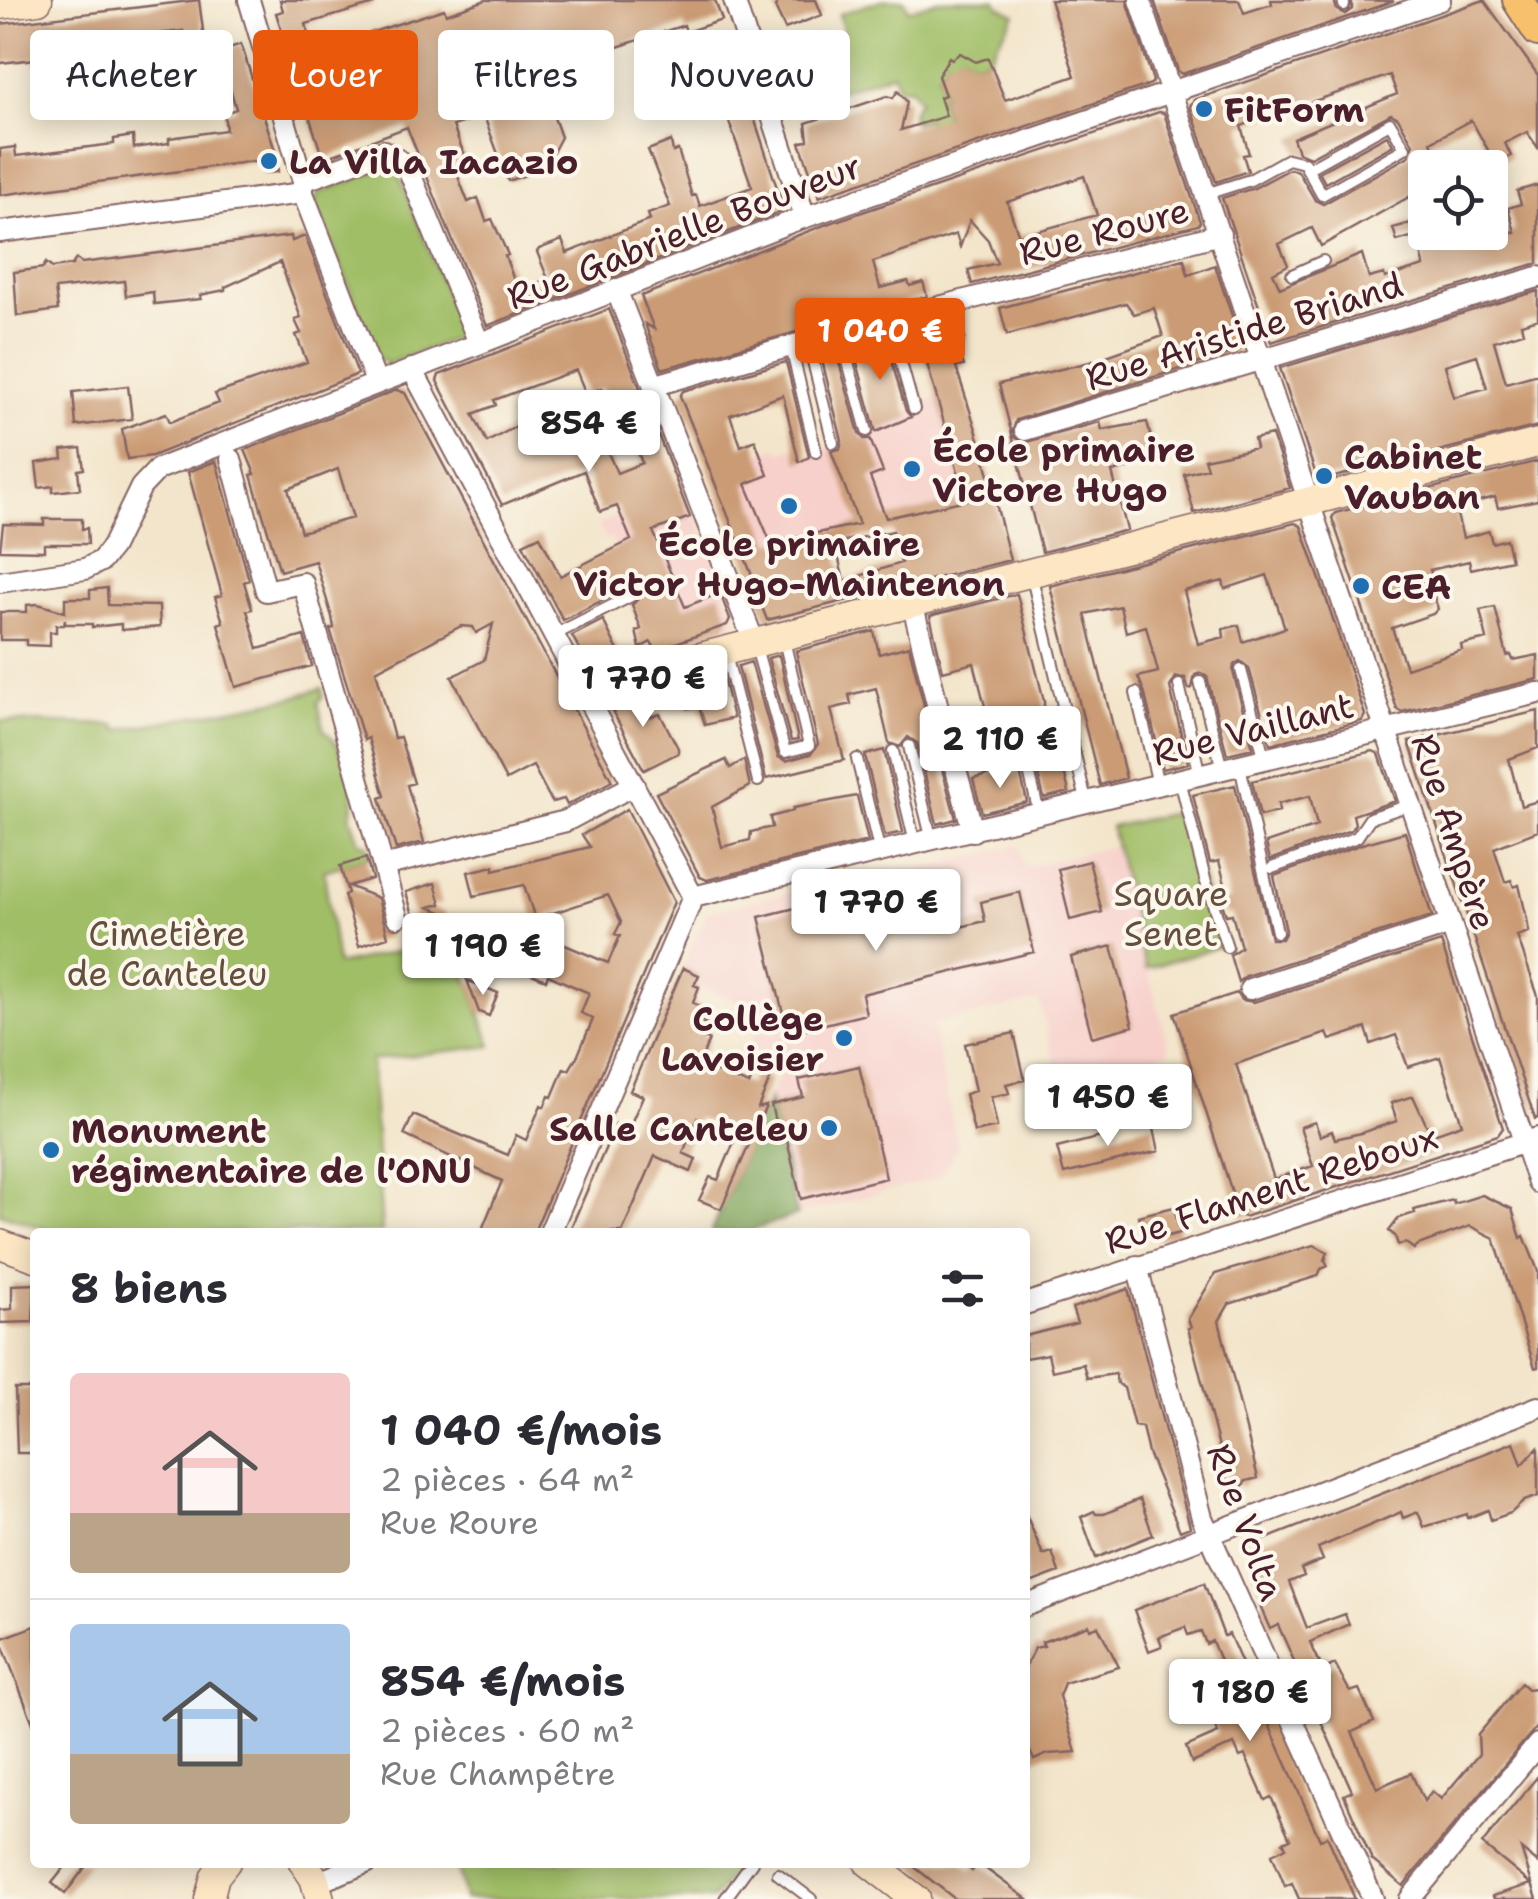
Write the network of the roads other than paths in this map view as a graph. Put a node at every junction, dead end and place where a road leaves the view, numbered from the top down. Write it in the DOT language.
graph roads {
  1 [pos="38,0"];
  2 [pos="249,0"];
  3 [pos="734,0"];
  4 [pos="1140,0"];
  5 [pos="1440,0"];
  6 [pos="1518,0"];
  7 [pos="0,5"];
  8 [pos="1538,31"];
  9 [pos="1172,93"];
  10 [pos="1307,170"];
  11 [pos="303,187"];
  12 [pos="1206,194"];
  13 [pos="805,218"];
  14 [pos="0,232"];
  15 [pos="1220,234"];
  16 [pos="1322,262"];
  17 [pos="1292,275"];
  18 [pos="1538,276"];
  19 [pos="616,289"];
  20 [pos="890,320"];
  21 [pos="840,333"];
  22 [pos="479,343"];
  23 [pos="799,344"];
  24 [pos="1262,359"];
  25 [pos="412,368"];
  26 [pos="376,382"];
  27 [pos="656,385"];
  28 [pos="914,410"];
  29 [pos="1025,430"];
  30 [pos="867,431"];
  31 [pos="1538,442"];
  32 [pos="834,443"];
  33 [pos="816,452"];
  34 [pos="231,459"];
  35 [pos="1311,500"];
  36 [pos="1031,573"];
  37 [pos="0,582"];
  38 [pos="631,596"];
  39 [pos="912,602"];
  40 [pos="556,634"];
  41 [pos="782,634"];
  42 [pos="754,642"];
  43 [pos="725,650"];
  44 [pos="1241,670"];
  45 [pos="1200,682"];
  46 [pos="1179,685"];
  47 [pos="583,687"];
  48 [pos="1136,693"];
  49 [pos="1538,693"];
  50 [pos="941,720"];
  51 [pos="1017,722"];
  52 [pos="1386,729"];
  53 [pos="909,746"];
  54 [pos="950,748"];
  55 [pos="893,752"];
  56 [pos="857,759"];
  57 [pos="1265,760"];
  58 [pos="1231,768"];
  59 [pos="1180,780"];
  60 [pos="758,781"];
  61 [pos="634,785"];
  62 [pos="1087,804"];
  63 [pos="1411,804"];
  64 [pos="1040,816"];
  65 [pos="974,831"];
  66 [pos="924,843"];
  67 [pos="880,853"];
  68 [pos="383,866"];
  69 [pos="1272,868"];
  70 [pos="693,897"];
  71 [pos="398,917"];
  72 [pos="1451,924"];
  73 [pos="1278,932"];
  74 [pos="1227,947"];
  75 [pos="1250,989"];
  76 [pos="1530,1140"];
  77 [pos="1538,1184"];
  78 [pos="552,1228"];
  79 [pos="0,1244"];
  80 [pos="30,1255"];
  81 [pos="1137,1266"];
  82 [pos="1030,1302"];
  83 [pos="1534,1414"];
  84 [pos="1209,1534"];
  85 [pos="1030,1604"];
  86 [pos="1538,1744"];
  87 [pos="222,1868"];
  88 [pos="351,1868"];
  89 [pos="747,1868"];
  90 [pos="876,1868"];
  91 [pos="778,1874"];
  92 [pos="313,1881"];
  93 [pos="209,1899"];
  94 [pos="724,1899"];
  95 [pos="810,1899"];
  96 [pos="916,1899"];
  97 [pos="1373,1899"];
  98 [pos="1410,1899"];
  1 -- 7 [label="street"];
  2 -- 11 [label="street"];
  3 -- 13 [label="street"];
  4 -- 9 [label="street, Rue Ampère"];
  5 -- 9 [label="street, Rue Gabrielle Bouveur"];
  6 -- 8 [label="main road"];
  9 -- 12 [label="street, Rue Ampère"];
  9 -- 13 [label="street, Rue Gabrielle Bouveur"];
  10 -- 10 [label="lane"];
  10 -- 12 [label="lane"];
  11 -- 14 [label="street"];
  11 -- 22 [label="street"];
  11 -- 26 [label="street"];
  12 -- 15 [label="street, Rue Ampère"];
  13 -- 19 [label="street, Rue Gabrielle Bouveur"];
  15 -- 20 [label="street, Rue Roure"];
  15 -- 24 [label="street, Rue Ampère"];
  16 -- 17 [label="lane"];
  18 -- 24 [label="street, Rue Aristide Briand"];
  19 -- 22 [label="street, Rue Gabrielle Bouveur"];
  19 -- 27 [label="street"];
  20 -- 21 [label="street, Rue Roure"];
  20 -- 28 [label="lane"];
  21 -- 23 [label="street, Rue Roure"];
  21 -- 30 [label="lane"];
  22 -- 25 [label="street, Rue Gabrielle Bouveur"];
  23 -- 27 [label="street, Rue Roure"];
  23 -- 32 [label="lane"];
  23 -- 33 [label="lane"];
  24 -- 29 [label="street, Rue Aristide Briand"];
  24 -- 35 [label="street, Rue Ampère"];
  25 -- 26 [label="street, Rue Gabrielle Bouveur"];
  25 -- 40 [label="street"];
  26 -- 37 [label="street, Rue Gabrielle Bouveur"];
  27 -- 42 [label="street"];
  31 -- 35 [label="street"];
  34 -- 68 [label="street"];
  35 -- 36 [label="street"];
  35 -- 52 [label="street, Rue Ampère"];
  36 -- 39 [label="street"];
  36 -- 62 [label="lane"];
  38 -- 40 [label="lane"];
  39 -- 41 [label="street"];
  39 -- 50 [label="street"];
  40 -- 47 [label="street"];
  41 -- 42 [label="street"];
  41 -- 42 [label="lane"];
  42 -- 43 [label="street"];
  43 -- 47 [label="street"];
  43 -- 60 [label="lane"];
  44 -- 57 [label="lane"];
  45 -- 58 [label="lane"];
  46 -- 59 [label="lane"];
  47 -- 61 [label="street"];
  48 -- 59 [label="lane"];
  49 -- 52 [label="street, Rue Vaillant"];
  51 -- 64 [label="lane"];
  52 -- 57 [label="street, Rue Vaillant"];
  52 -- 63 [label="street, Rue Ampère"];
  53 -- 66 [label="lane"];
  54 -- 65 [label="street"];
  55 -- 66 [label="lane"];
  56 -- 67 [label="lane"];
  57 -- 58 [label="street, Rue Vaillant"];
  58 -- 59 [label="street, Rue Vaillant"];
  58 -- 73 [label="lane"];
  59 -- 62 [label="street, Rue Vaillant"];
  59 -- 74 [label="lane"];
  61 -- 68 [label="street"];
  61 -- 70 [label="street"];
  62 -- 64 [label="street, Rue Vaillant"];
  63 -- 69 [label="lane"];
  63 -- 72 [label="street, Rue Ampère"];
  64 -- 65 [label="street, Rue Vaillant"];
  65 -- 66 [label="street, Rue Vaillant"];
  66 -- 67 [label="street, Rue Vaillant"];
  67 -- 70 [label="street, Rue Vaillant"];
  68 -- 71 [label="street"];
  70 -- 78 [label="street"];
  72 -- 75 [label="street"];
  72 -- 76 [label="street, Rue Ampère"];
  76 -- 77 [label="street, Rue Ampère"];
  76 -- 81 [label="street, Rue Flament Reboux"];
  79 -- 80 [label="street"];
  81 -- 82 [label="street, Rue Flament Reboux"];
  81 -- 84 [label="street, Rue Volta"];
  83 -- 84 [label="street"];
  84 -- 85 [label="street"];
  84 -- 97 [label="street, Rue Volta"];
  86 -- 98 [label="street"];
  87 -- 93 [label="street"];
  88 -- 92 [label="street"];
  89 -- 94 [label="lane"];
  90 -- 96 [label="street"];
  91 -- 95 [label="lane"];
}
